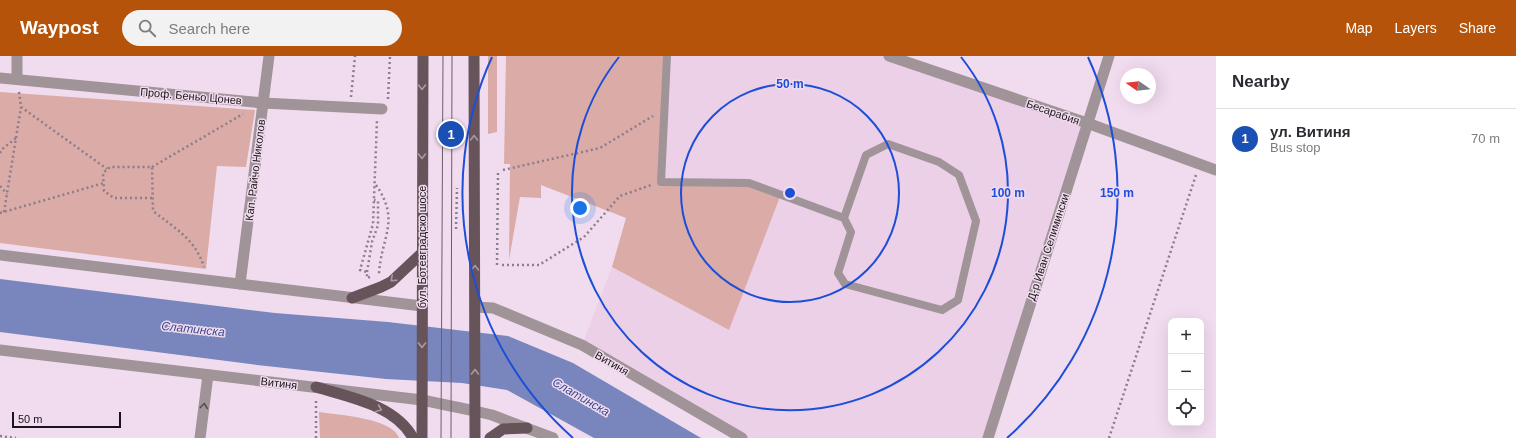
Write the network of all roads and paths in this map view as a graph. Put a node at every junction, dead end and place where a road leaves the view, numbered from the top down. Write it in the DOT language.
graph roads {
  1 [pos="17,56"];
  2 [pos="269,56"];
  3 [pos="355,56"];
  4 [pos="390,56"];
  5 [pos="423,56"];
  6 [pos="474,56"];
  7 [pos="667,56"];
  8 [pos="889,56"];
  9 [pos="1109,56"];
  10 [pos="0,78"];
  11 [pos="16,79"];
  12 [pos="263,102"];
  13 [pos="350,107"];
  14 [pos="21,108"];
  15 [pos="382,109"];
  16 [pos="665,109"];
  17 [pos="1087,124"];
  18 [pos="16,138"];
  19 [pos="0,153"];
  20 [pos="1200,164"];
  21 [pos="152,167"];
  22 [pos="107,169"];
  23 [pos="498,170"];
  24 [pos="503,170"];
  25 [pos="1216,170"];
  26 [pos="661,182"];
  27 [pos="104,183"];
  28 [pos="376,185"];
  29 [pos="0,186"];
  30 [pos="457,188"];
  31 [pos="7,194"];
  32 [pos="152,198"];
  33 [pos="374,200"];
  34 [pos="4,212"];
  35 [pos="0,213"];
  36 [pos="844,218"];
  37 [pos="456,229"];
  38 [pos="422,253"];
  39 [pos="0,255"];
  40 [pos="497,265"];
  41 [pos="502,265"];
  42 [pos="367,272"];
  43 [pos="379,275"];
  44 [pos="384,277"];
  45 [pos="205,280"];
  46 [pos="240,284"];
  47 [pos="352,298"];
  48 [pos="422,306"];
  49 [pos="475,307"];
  50 [pos="0,350"];
  51 [pos="208,374"];
  52 [pos="316,387"];
  53 [pos="422,400"];
  54 [pos="475,411"];
  55 [pos="527,428"];
  56 [pos="0,436"];
  57 [pos="16,438"];
  58 [pos="200,438"];
  59 [pos="316,438"];
  60 [pos="413,438"];
  61 [pos="422,438"];
  62 [pos="475,438"];
  63 [pos="490,438"];
  64 [pos="553,438"];
  65 [pos="742,438"];
  66 [pos="988,438"];
  67 [pos="1109,438"];
  1 -- 11 [label="street"];
  2 -- 12 [label="street, Кап. Райчо Николов"];
  3 -- 13 [label="path"];
  4 -- 15 [label="path"];
  5 -- 38 [label="main road, бул. Ботевградско шосе, one-way"];
  49 -- 6 [label="main road, one-way"];
  7 -- 16 [label="lane"];
  8 -- 17 [label="street, Бесарабия"];
  9 -- 17 [label="street, Д-р Иван Селимински"];
  10 -- 11 [label="street, Проф. Беньо Цонев"];
  11 -- 12 [label="street, Проф. Беньо Цонев"];
  11 -- 14 [label="path"];
  12 -- 13 [label="street, Проф. Беньо Цонев"];
  12 -- 21 [label="path"];
  12 -- 46 [label="street, Кап. Райчо Николов"];
  13 -- 15 [label="street, Проф. Беньо Цонев"];
  14 -- 18 [label="path"];
  14 -- 22 [label="path"];
  15 -- 28 [label="path"];
  16 -- 24 [label="path"];
  16 -- 26 [label="lane"];
  17 -- 20 [label="street, Бесарабия"];
  17 -- 66 [label="street, Д-р Иван Селимински"];
  18 -- 19 [label="path"];
  18 -- 31 [label="path"];
  20 -- 25 [label="street, Бесарабия"];
  20 -- 67 [label="path"];
  21 -- 22 [label="path"];
  21 -- 32 [label="path"];
  22 -- 27 [label="path"];
  23 -- 40 [label="path"];
  26 -- 36 [label="lane"];
  26 -- 41 [label="path"];
  27 -- 32 [label="path"];
  27 -- 34 [label="path"];
  28 -- 33 [label="path"];
  28 -- 43 [label="path"];
  29 -- 31 [label="path"];
  30 -- 37 [label="path"];
  31 -- 34 [label="path"];
  32 -- 45 [label="path"];
  33 -- 42 [label="path"];
  33 -- 42 [label="path"];
  34 -- 35 [label="path"];
  36 -- 36 [label="lane"];
  38 -- 47 [label="main road, one-way"];
  38 -- 48 [label="main road, бул. Ботевградско шосе"];
  39 -- 45 [label="street"];
  42 -- 43 [label="path"];
  43 -- 44 [label="path"];
  45 -- 46 [label="street"];
  46 -- 47 [label="street"];
  47 -- 48 [label="street"];
  48 -- 53 [label="main road, бул. Ботевградско шосе, one-way"];
  54 -- 49 [label="main road, one-way"];
  49 -- 65 [label="street, Витиня"];
  50 -- 51 [label="street, Витиня"];
  51 -- 52 [label="street, Витиня"];
  58 -- 51 [label="street, one-way"];
  52 -- 53 [label="street, Витиня"];
  52 -- 59 [label="path"];
  52 -- 60 [label="main road, one-way"];
  53 -- 54 [label="street, Витиня"];
  53 -- 61 [label="main road, бул. Ботевградско шосе"];
  54 -- 55 [label="street, Витиня"];
  54 -- 62 [label="main road"];
  55 -- 63 [label="main road"];
  55 -- 64 [label="street, Витиня"];
  56 -- 57 [label="path"];
}
